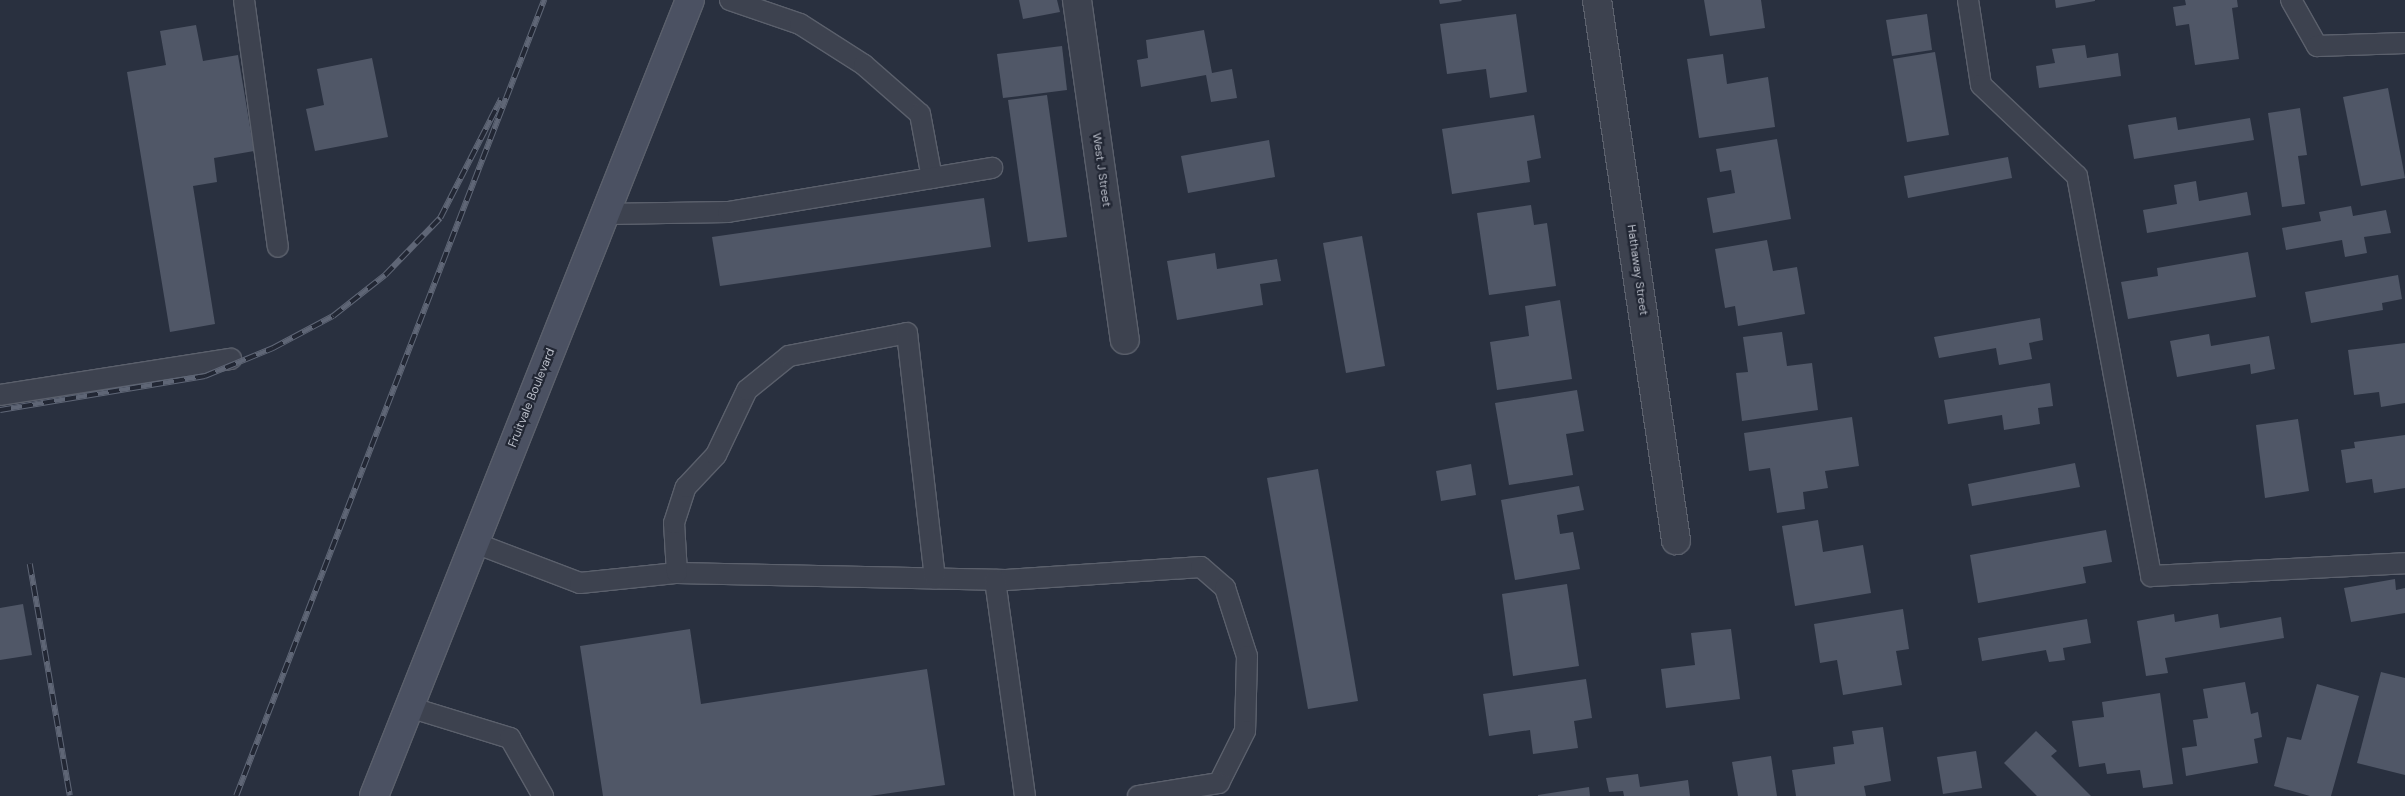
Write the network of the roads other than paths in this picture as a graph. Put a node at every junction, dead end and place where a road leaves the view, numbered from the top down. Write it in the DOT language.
graph roads {
  1 [pos="244,0"];
  2 [pos="690,0"];
  3 [pos="730,0"];
  4 [pos="1077,0"];
  5 [pos="1597,0"];
  6 [pos="1968,0"];
  7 [pos="2290,0"];
  8 [pos="2405,43"];
  9 [pos="992,168"];
  10 [pos="932,178"];
  11 [pos="605,214"];
  12 [pos="278,247"];
  13 [pos="1125,340"];
  14 [pos="231,359"];
  15 [pos="0,395"];
  16 [pos="1676,540"];
  17 [pos="475,543"];
  18 [pos="2405,563"];
  19 [pos="677,573"];
  20 [pos="935,578"];
  21 [pos="995,580"];
  22 [pos="409,707"];
  23 [pos="374,796"];
  24 [pos="543,796"];
  25 [pos="1025,796"];
  26 [pos="1138,796"];
  1 -- 12 [label="lane"];
  2 -- 11 [label="main road, Fruitvale Boulevard"];
  3 -- 10 [label="lane"];
  4 -- 13 [label="street, West J Street"];
  5 -- 16 [label="street, Hathaway Street"];
  6 -- 18 [label="lane"];
  7 -- 8 [label="lane"];
  9 -- 10 [label="lane"];
  10 -- 11 [label="lane"];
  11 -- 17 [label="main road, Fruitvale Boulevard"];
  14 -- 15 [label="lane"];
  17 -- 19 [label="lane"];
  17 -- 22 [label="main road, Fruitvale Boulevard"];
  19 -- 20 [label="lane"];
  19 -- 20 [label="lane"];
  20 -- 21 [label="lane"];
  21 -- 25 [label="lane"];
  21 -- 26 [label="lane"];
  22 -- 23 [label="main road, Fruitvale Boulevard"];
  22 -- 24 [label="lane"];
}
